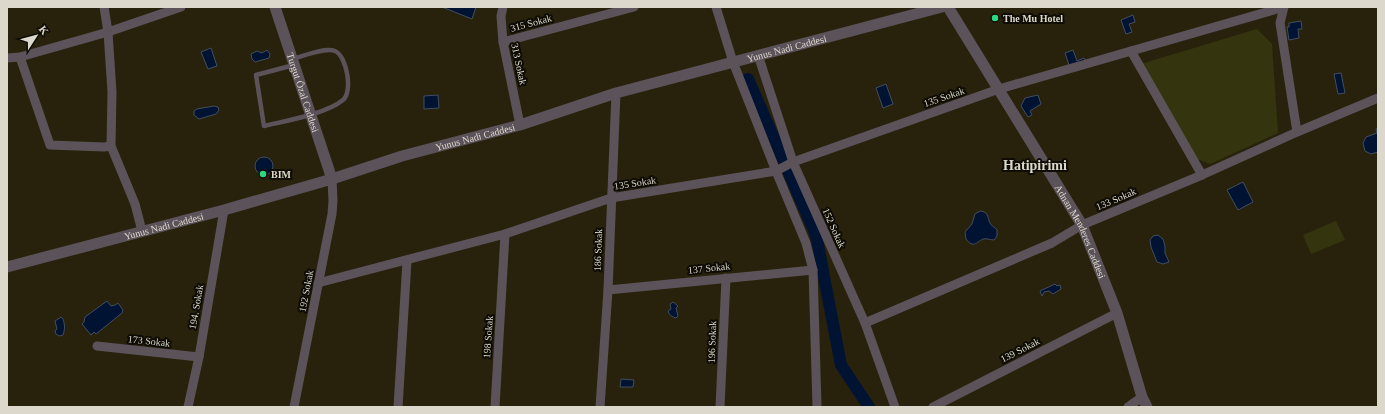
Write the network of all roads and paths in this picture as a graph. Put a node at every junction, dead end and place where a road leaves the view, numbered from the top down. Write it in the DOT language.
graph roads {
  1 [pos="104,7"];
  2 [pos="181,7"];
  3 [pos="275,7"];
  4 [pos="504,7"];
  5 [pos="634,7"];
  6 [pos="716,7"];
  7 [pos="942,7"];
  8 [pos="948,7"];
  9 [pos="1284,7"];
  10 [pos="108,32"];
  11 [pos="503,42"];
  12 [pos="1131,51"];
  13 [pos="758,55"];
  14 [pos="20,57"];
  15 [pos="7,58"];
  16 [pos="293,62"];
  17 [pos="733,62"];
  18 [pos="999,89"];
  19 [pos="616,93"];
  20 [pos="1378,98"];
  21 [pos="311,114"];
  22 [pos="520,125"];
  23 [pos="1297,132"];
  24 [pos="111,146"];
  25 [pos="785,166"];
  26 [pos="1202,175"];
  27 [pos="332,179"];
  28 [pos="611,198"];
  29 [pos="224,210"];
  30 [pos="1082,225"];
  31 [pos="142,232"];
  32 [pos="505,234"];
  33 [pos="407,261"];
  34 [pos="7,267"];
  35 [pos="813,270"];
  36 [pos="726,278"];
  37 [pos="318,283"];
  38 [pos="608,290"];
  39 [pos="1116,313"];
  40 [pos="865,323"];
  41 [pos="97,346"];
  42 [pos="199,357"];
  43 [pos="1142,397"];
  44 [pos="188,407"];
  45 [pos="294,407"];
  46 [pos="398,407"];
  47 [pos="495,407"];
  48 [pos="600,407"];
  49 [pos="720,407"];
  50 [pos="817,407"];
  51 [pos="896,407"];
  52 [pos="933,407"];
  53 [pos="1128,407"];
  54 [pos="1147,407"];
  1 -- 10 [label="street"];
  2 -- 10 [label="street"];
  3 -- 16 [label="street, Turgut Özal Caddesi"];
  4 -- 11 [label="street, 313 Sokak"];
  5 -- 11 [label="street, 315 Sokak"];
  6 -- 17 [label="street, 152 Sokak"];
  7 -- 13 [label="street, Yunus Nadi Caddesi"];
  8 -- 18 [label="street, Adnan Menderes Caddesi"];
  9 -- 12 [label="street, 135 Sokak"];
  9 -- 23 [label="street"];
  10 -- 14 [label="street"];
  10 -- 24 [label="street"];
  11 -- 22 [label="street, 313 Sokak"];
  12 -- 18 [label="street, 135 Sokak"];
  12 -- 26 [label="street"];
  13 -- 17 [label="street, Yunus Nadi Caddesi"];
  13 -- 25 [label="street, 152 Sokak"];
  14 -- 15 [label="street"];
  14 -- 24 [label="street"];
  16 -- 21 [label="street, Turgut Özal Caddesi"];
  16 -- 21 [label="lane"];
  16 -- 21 [label="lane"];
  17 -- 19 [label="street, Yunus Nadi Caddesi"];
  17 -- 25 [label="street, 152 Sokak"];
  18 -- 25 [label="street, 135 Sokak"];
  18 -- 30 [label="street, Adnan Menderes Caddesi"];
  19 -- 22 [label="street, Yunus Nadi Caddesi"];
  19 -- 28 [label="street, 186 Sokak"];
  20 -- 23 [label="street, 133 Sokak"];
  21 -- 27 [label="street, Turgut Özal Caddesi"];
  22 -- 27 [label="street, Yunus Nadi Caddesi"];
  23 -- 26 [label="street, 133 Sokak"];
  24 -- 31 [label="street"];
  25 -- 28 [label="street, 135 Sokak"];
  25 -- 35 [label="street, 152 Sokak"];
  25 -- 40 [label="street, 152 Sokak"];
  26 -- 30 [label="street, 133 Sokak"];
  27 -- 29 [label="street, Yunus Nadi Caddesi"];
  27 -- 37 [label="street, 192 Sokak"];
  28 -- 32 [label="street, 135 Sokak"];
  28 -- 38 [label="street, 186 Sokak"];
  29 -- 31 [label="street, Yunus Nadi Caddesi"];
  29 -- 42 [label="street, 194. Sokak"];
  30 -- 39 [label="street, Adnan Menderes Caddesi"];
  30 -- 40 [label="street, 133 Sokak"];
  31 -- 34 [label="street, Yunus Nadi Caddesi"];
  32 -- 33 [label="street, 135 Sokak"];
  32 -- 47 [label="street, 198 Sokak"];
  33 -- 37 [label="street, 135 Sokak"];
  33 -- 46 [label="street"];
  35 -- 36 [label="street, 137 Sokak"];
  35 -- 50 [label="street, 152 Sokak"];
  36 -- 38 [label="street, 137 Sokak"];
  36 -- 49 [label="street, 196 Sokak"];
  37 -- 45 [label="street, 192 Sokak"];
  38 -- 48 [label="street, 186 Sokak"];
  39 -- 43 [label="street, Adnan Menderes Caddesi"];
  39 -- 52 [label="street, 139 Sokak"];
  40 -- 51 [label="street, 152 Sokak"];
  41 -- 42 [label="street, 173 Sokak"];
  42 -- 44 [label="street, 194. Sokak"];
  43 -- 53 [label="street"];
  43 -- 54 [label="street, Adnan Menderes Caddesi"];
}
